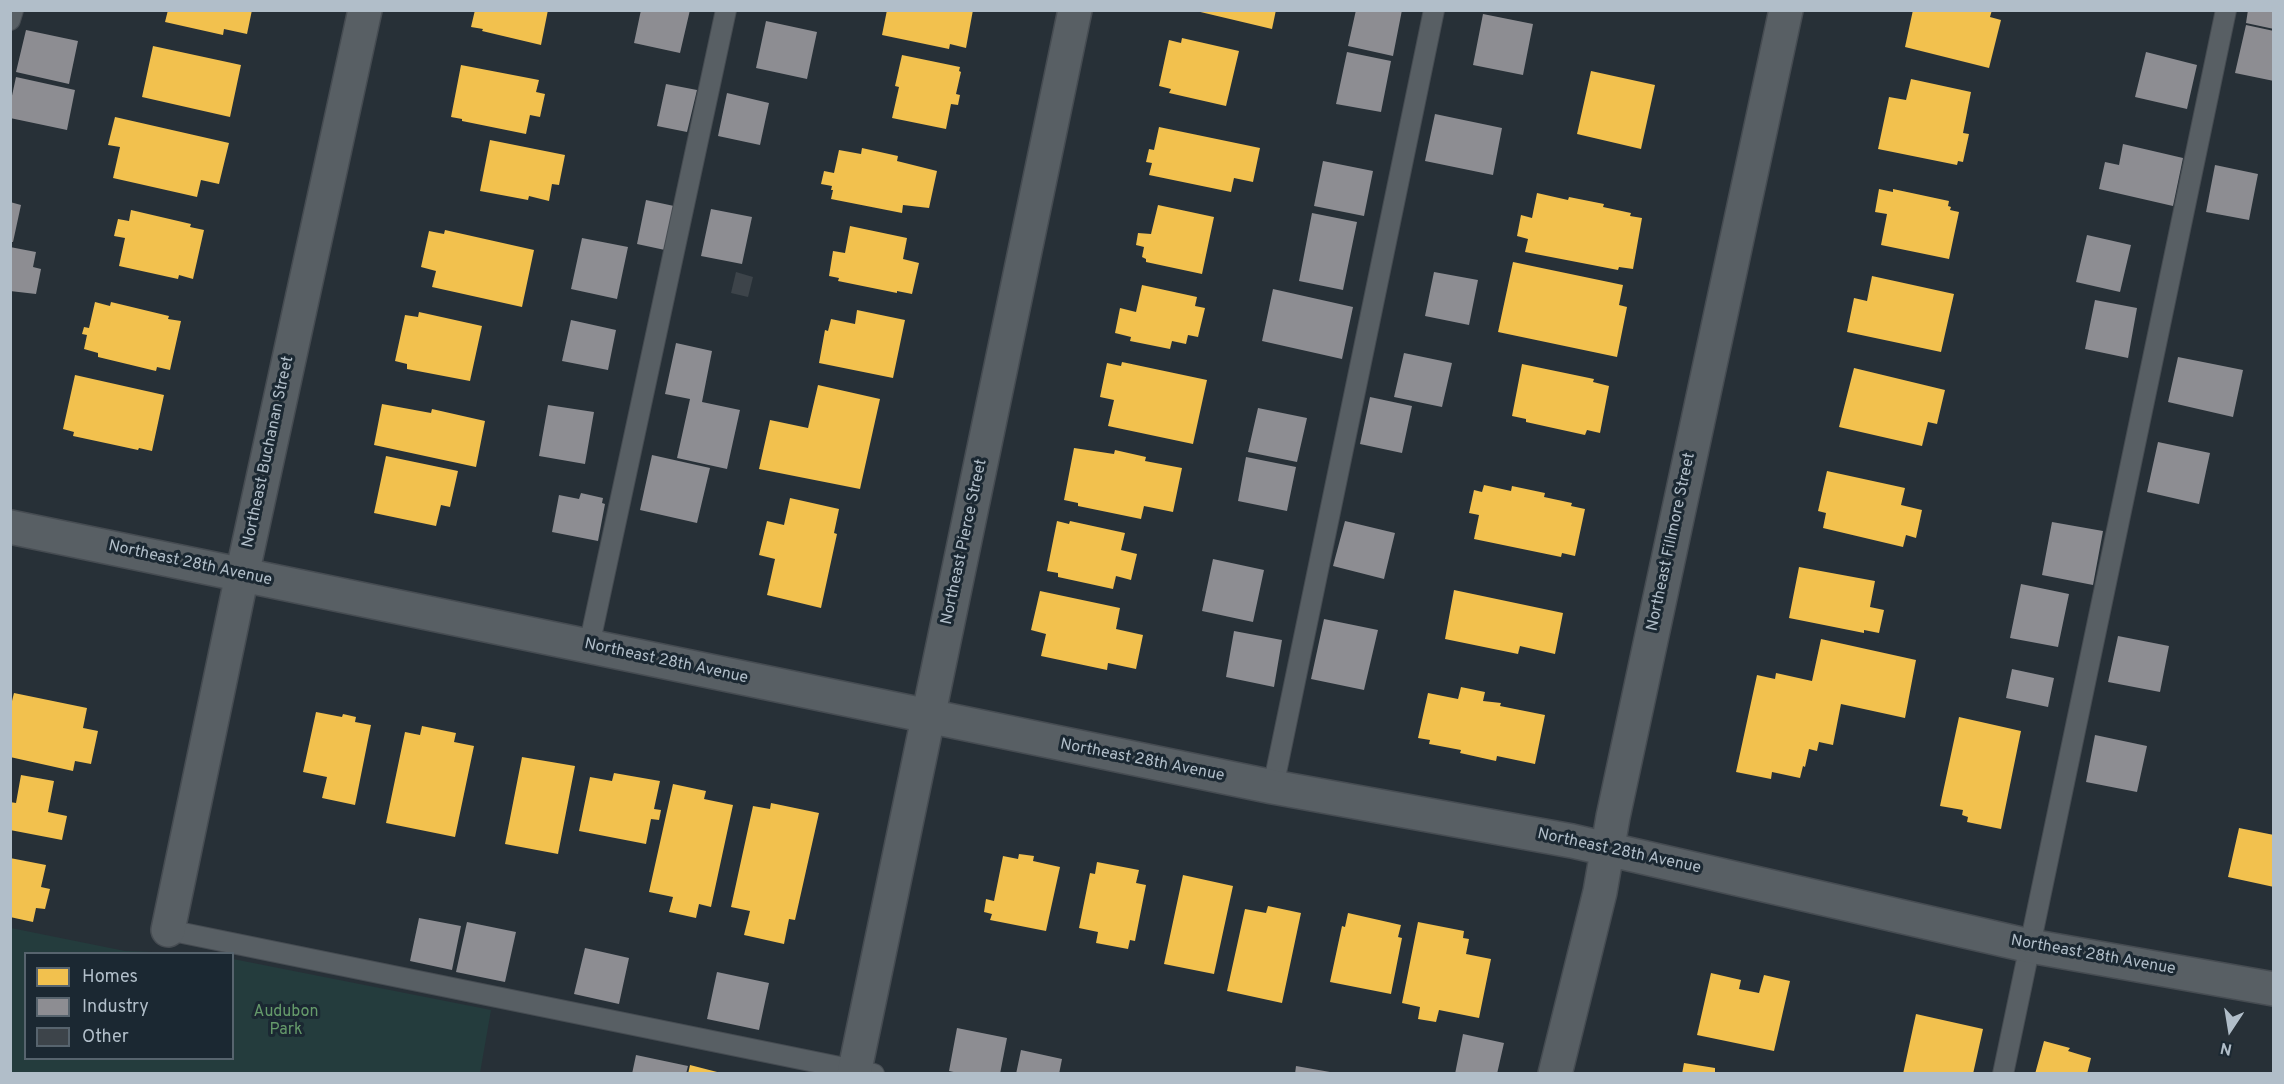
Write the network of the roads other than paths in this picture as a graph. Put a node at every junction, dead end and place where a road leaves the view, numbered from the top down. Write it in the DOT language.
graph roads {
  1 [pos="12,10"];
  2 [pos="365,10"];
  3 [pos="726,10"];
  4 [pos="1075,10"];
  5 [pos="1434,10"];
  6 [pos="1786,10"];
  7 [pos="2226,10"];
  8 [pos="10,20"];
  9 [pos="10,527"];
  10 [pos="242,575"];
  11 [pos="589,646"];
  12 [pos="930,717"];
  13 [pos="1273,787"];
  14 [pos="1609,848"];
  15 [pos="168,930"];
  16 [pos="2030,946"];
  17 [pos="2274,989"];
  18 [pos="861,1072"];
  19 [pos="1555,1074"];
  20 [pos="2003,1074"];
  1 -- 8 [label="lane"];
  2 -- 10 [label="street, Northeast Buchanan Street"];
  3 -- 11 [label="lane"];
  4 -- 12 [label="street, Northeast Pierce Street"];
  5 -- 13 [label="lane"];
  6 -- 14 [label="street, Northeast Fillmore Street"];
  7 -- 16 [label="lane"];
  9 -- 10 [label="street, Northeast 28th Avenue"];
  10 -- 11 [label="street, Northeast 28th Avenue"];
  10 -- 15 [label="street, Northeast Buchanan Street"];
  11 -- 12 [label="street, Northeast 28th Avenue"];
  12 -- 13 [label="street, Northeast 28th Avenue"];
  12 -- 18 [label="street, Northeast Pierce Street"];
  13 -- 14 [label="street, Northeast 28th Avenue"];
  14 -- 16 [label="street, Northeast 28th Avenue"];
  14 -- 19 [label="street, Northeast Fillmore Street"];
  15 -- 18 [label="lane"];
  16 -- 17 [label="street, Northeast 28th Avenue"];
  16 -- 20 [label="lane"];
}
